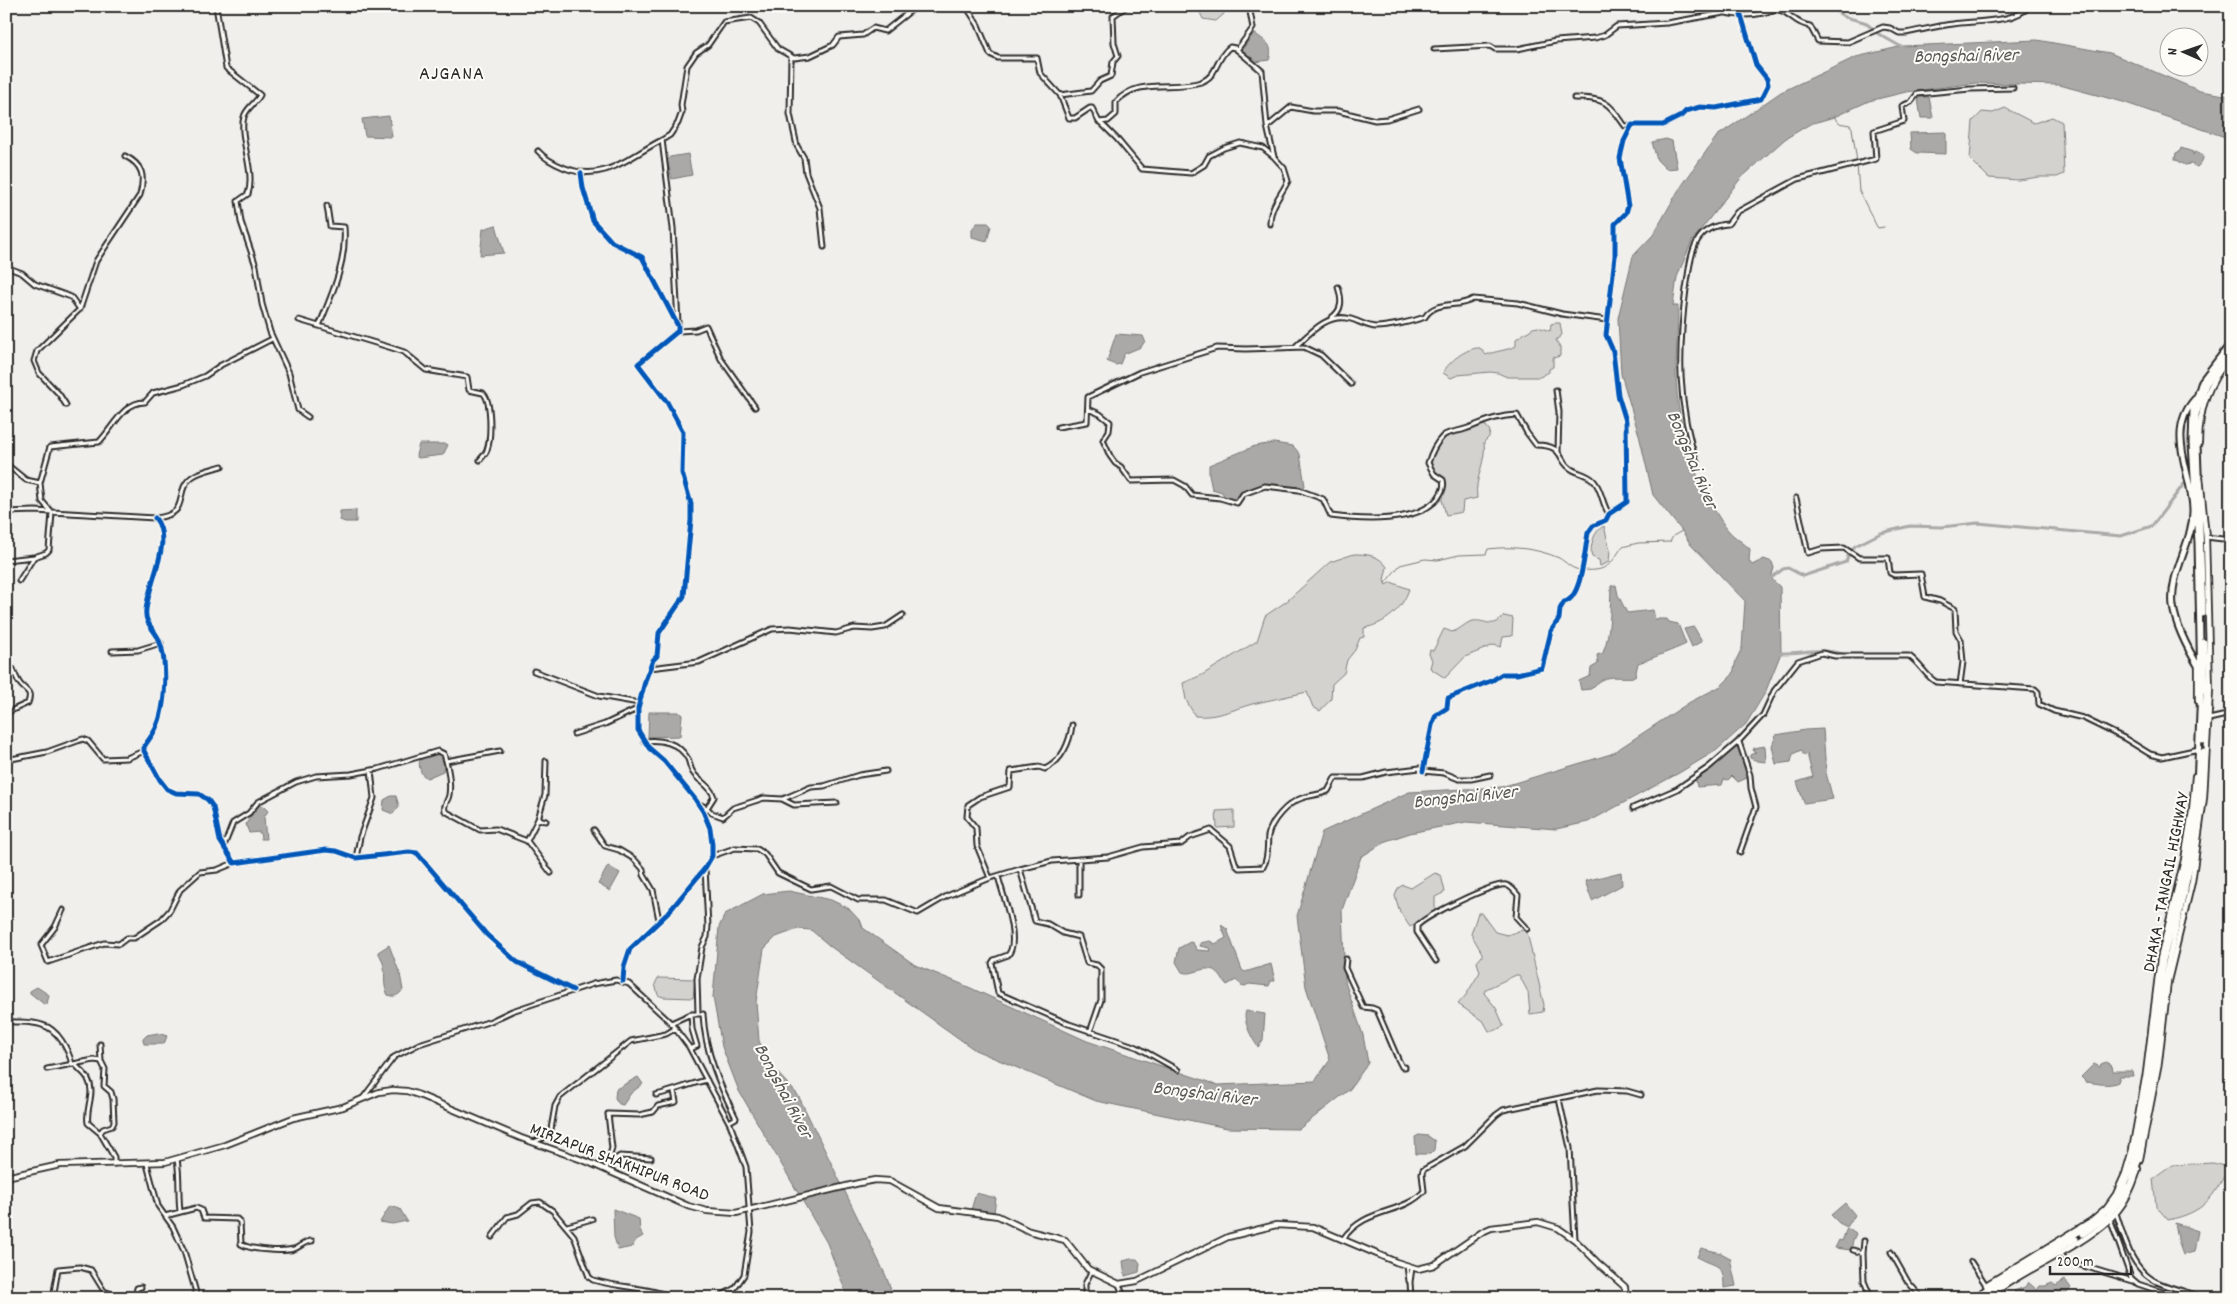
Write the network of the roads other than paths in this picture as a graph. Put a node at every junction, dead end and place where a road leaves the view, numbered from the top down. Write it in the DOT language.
graph roads {
  1 [pos="216,6"];
  2 [pos="926,6"];
  3 [pos="966,6"];
  4 [pos="1127,6"];
  5 [pos="1249,6"];
  6 [pos="1719,6"];
  7 [pos="2029,6"];
  8 [pos="1725,13"];
  9 [pos="1741,15"];
  10 [pos="1237,50"];
  11 [pos="1434,50"];
  12 [pos="790,56"];
  13 [pos="2013,88"];
  14 [pos="1060,96"];
  15 [pos="1574,98"];
  16 [pos="1418,109"];
  17 [pos="1100,122"];
  18 [pos="1267,126"];
  19 [pos="1631,126"];
  20 [pos="662,140"];
  21 [pos="538,151"];
  22 [pos="125,156"];
  23 [pos="1274,156"];
  24 [pos="581,173"];
  25 [pos="327,206"];
  26 [pos="1270,224"];
  27 [pos="824,247"];
  28 [pos="6,267"];
  29 [pos="1338,287"];
  30 [pos="80,308"];
  31 [pos="299,320"];
  32 [pos="1607,320"];
  33 [pos="1327,321"];
  34 [pos="319,326"];
  35 [pos="678,326"];
  36 [pos="678,331"];
  37 [pos="272,339"];
  38 [pos="2231,343"];
  39 [pos="1295,347"];
  40 [pos="2231,349"];
  41 [pos="2231,356"];
  42 [pos="1351,384"];
  43 [pos="1556,390"];
  44 [pos="2196,398"];
  45 [pos="66,405"];
  46 [pos="755,407"];
  47 [pos="1088,409"];
  48 [pos="308,417"];
  49 [pos="1058,427"];
  50 [pos="1558,452"];
  51 [pos="2197,459"];
  52 [pos="480,460"];
  53 [pos="6,464"];
  54 [pos="222,466"];
  55 [pos="1698,466"];
  56 [pos="40,483"];
  57 [pos="1796,498"];
  58 [pos="6,512"];
  59 [pos="52,513"];
  60 [pos="1609,514"];
  61 [pos="155,518"];
  62 [pos="2206,537"];
  63 [pos="2231,540"];
  64 [pos="34,557"];
  65 [pos="6,560"];
  66 [pos="19,581"];
  67 [pos="903,615"];
  68 [pos="161,643"];
  69 [pos="112,651"];
  70 [pos="2209,655"];
  71 [pos="650,668"];
  72 [pos="2201,668"];
  73 [pos="13,669"];
  74 [pos="534,671"];
  75 [pos="1960,684"];
  76 [pos="2206,694"];
  77 [pos="639,703"];
  78 [pos="638,708"];
  79 [pos="2209,709"];
  80 [pos="6,713"];
  81 [pos="2231,714"];
  82 [pos="2209,719"];
  83 [pos="1072,725"];
  84 [pos="574,734"];
  85 [pos="643,741"];
  86 [pos="1739,742"];
  87 [pos="2198,749"];
  88 [pos="144,751"];
  89 [pos="500,751"];
  90 [pos="6,760"];
  91 [pos="446,761"];
  92 [pos="546,761"];
  93 [pos="371,770"];
  94 [pos="886,771"];
  95 [pos="1423,771"];
  96 [pos="1490,775"];
  97 [pos="2203,798"];
  98 [pos="782,799"];
  99 [pos="837,803"];
  100 [pos="698,804"];
  101 [pos="707,808"];
  102 [pos="1633,808"];
  103 [pos="538,819"];
  104 [pos="546,821"];
  105 [pos="594,830"];
  106 [pos="527,841"];
  107 [pos="223,846"];
  108 [pos="1740,852"];
  109 [pos="712,856"];
  110 [pos="356,858"];
  111 [pos="1079,859"];
  112 [pos="234,863"];
  113 [pos="705,868"];
  114 [pos="1020,869"];
  115 [pos="551,873"];
  116 [pos="998,876"];
  117 [pos="990,878"];
  118 [pos="1079,896"];
  119 [pos="64,910"];
  120 [pos="659,920"];
  121 [pos="1527,928"];
  122 [pos="1346,958"];
  123 [pos="1436,961"];
  124 [pos="623,981"];
  125 [pos="573,990"];
  126 [pos="691,1014"];
  127 [pos="698,1014"];
  128 [pos="6,1021"];
  129 [pos="671,1023"];
  130 [pos="676,1028"];
  131 [pos="1090,1032"];
  132 [pos="2160,1042"];
  133 [pos="100,1044"];
  134 [pos="690,1049"];
  135 [pos="101,1061"];
  136 [pos="74,1064"];
  137 [pos="1405,1067"];
  138 [pos="47,1069"];
  139 [pos="1178,1070"];
  140 [pos="707,1080"];
  141 [pos="674,1091"];
  142 [pos="656,1095"];
  143 [pos="1641,1095"];
  144 [pos="1559,1099"];
  145 [pos="362,1100"];
  146 [pos="729,1122"];
  147 [pos="100,1133"];
  148 [pos="534,1142"];
  149 [pos="651,1158"];
  150 [pos="177,1159"];
  151 [pos="147,1164"];
  152 [pos="114,1165"];
  153 [pos="607,1168"];
  154 [pos="6,1177"];
  155 [pos="750,1209"];
  156 [pos="180,1211"];
  157 [pos="2116,1212"];
  158 [pos="166,1216"];
  159 [pos="592,1218"];
  160 [pos="2110,1219"];
  161 [pos="566,1226"];
  162 [pos="492,1237"];
  163 [pos="1343,1239"];
  164 [pos="1575,1240"];
  165 [pos="312,1241"];
  166 [pos="1864,1241"];
  167 [pos="1853,1250"];
  168 [pos="2059,1251"];
  169 [pos="1891,1252"];
  170 [pos="1863,1253"];
  171 [pos="1970,1262"];
  172 [pos="1409,1267"];
  173 [pos="1091,1272"];
  174 [pos="2135,1282"];
  175 [pos="1119,1284"];
  176 [pos="141,1286"];
  177 [pos="1986,1287"];
  178 [pos="53,1298"];
  179 [pos="122,1298"];
  180 [pos="135,1298"];
  181 [pos="192,1298"];
  182 [pos="676,1298"];
  183 [pos="717,1298"];
  184 [pos="1085,1298"];
  185 [pos="1124,1298"];
  186 [pos="1411,1298"];
  187 [pos="1626,1298"];
  188 [pos="1871,1298"];
  189 [pos="1922,1298"];
  190 [pos="1975,1298"];
  191 [pos="1981,1298"];
  192 [pos="1987,1298"];
  193 [pos="2180,1298"];
  194 [pos="2205,1298"];
  1 -- 37 [label="street"];
  2 -- 12 [label="street"];
  3 -- 14 [label="street"];
  4 -- 14 [label="street"];
  5 -- 10 [label="street"];
  6 -- 8 [label="street"];
  7 -- 9 [label="street"];
  8 -- 9 [label="street"];
  8 -- 11 [label="street"];
  9 -- 19 [label="street"];
  10 -- 17 [label="street"];
  10 -- 18 [label="street"];
  12 -- 20 [label="street"];
  12 -- 27 [label="street"];
  13 -- 55 [label="street"];
  14 -- 17 [label="street"];
  15 -- 19 [label="street"];
  16 -- 18 [label="street"];
  17 -- 23 [label="street"];
  18 -- 23 [label="street"];
  19 -- 32 [label="street"];
  20 -- 24 [label="street"];
  20 -- 35 [label="street"];
  21 -- 24 [label="street"];
  22 -- 30 [label="street"];
  23 -- 26 [label="street"];
  24 -- 35 [label="street"];
  25 -- 34 [label="street"];
  28 -- 30 [label="street"];
  29 -- 33 [label="street"];
  30 -- 45 [label="street"];
  31 -- 34 [label="street"];
  32 -- 33 [label="street"];
  32 -- 60 [label="street"];
  33 -- 39 [label="street"];
  34 -- 52 [label="street"];
  35 -- 36 [label="street"];
  36 -- 46 [label="street"];
  36 -- 71 [label="street"];
  37 -- 48 [label="street"];
  37 -- 56 [label="street"];
  38 -- 44 [label="highway, DHAKA - TANGAIL HIGHWAY"];
  39 -- 42 [label="street"];
  39 -- 47 [label="street"];
  40 -- 51 [label="highway, DHAKA - TANGAIL HIGHWAY"];
  41 -- 51 [label="main road"];
  43 -- 50 [label="street"];
  44 -- 51 [label="highway, DHAKA - TANGAIL HIGHWAY"];
  44 -- 72 [label="highway"];
  47 -- 49 [label="street"];
  47 -- 50 [label="street"];
  50 -- 60 [label="street"];
  51 -- 62 [label="main road"];
  51 -- 72 [label="highway, DHAKA - TANGAIL HIGHWAY"];
  53 -- 56 [label="street"];
  54 -- 61 [label="street"];
  56 -- 59 [label="street"];
  57 -- 75 [label="street"];
  58 -- 59 [label="street"];
  59 -- 61 [label="street"];
  59 -- 64 [label="street"];
  60 -- 95 [label="street"];
  61 -- 68 [label="street"];
  62 -- 63 [label="street"];
  62 -- 70 [label="main road"];
  64 -- 65 [label="street"];
  64 -- 66 [label="street"];
  67 -- 71 [label="street"];
  68 -- 69 [label="street"];
  68 -- 88 [label="street"];
  70 -- 72 [label="highway"];
  70 -- 79 [label="main road"];
  71 -- 77 [label="street"];
  72 -- 76 [label="highway, DHAKA - TANGAIL HIGHWAY"];
  72 -- 87 [label="highway, DHAKA - TANGAIL HIGHWAY"];
  73 -- 80 [label="street"];
  74 -- 77 [label="street"];
  75 -- 86 [label="street"];
  75 -- 87 [label="street"];
  76 -- 79 [label="highway"];
  76 -- 97 [label="highway, DHAKA - TANGAIL HIGHWAY"];
  77 -- 78 [label="street"];
  78 -- 84 [label="street"];
  78 -- 85 [label="street"];
  79 -- 82 [label="main road"];
  81 -- 82 [label="street"];
  82 -- 97 [label="main road"];
  83 -- 117 [label="street"];
  85 -- 100 [label="street"];
  85 -- 101 [label="street"];
  86 -- 102 [label="street"];
  86 -- 108 [label="street"];
  87 -- 177 [label="highway, DHAKA - TANGAIL HIGHWAY"];
  88 -- 90 [label="street"];
  88 -- 107 [label="street"];
  89 -- 91 [label="street"];
  91 -- 93 [label="street"];
  91 -- 106 [label="street"];
  92 -- 103 [label="street"];
  93 -- 107 [label="street"];
  93 -- 110 [label="street"];
  94 -- 98 [label="street"];
  95 -- 96 [label="street"];
  95 -- 111 [label="street"];
  97 -- 132 [label="highway, DHAKA - TANGAIL HIGHWAY"];
  98 -- 99 [label="street"];
  98 -- 101 [label="street"];
  100 -- 101 [label="street"];
  100 -- 109 [label="street"];
  103 -- 104 [label="street"];
  103 -- 106 [label="street"];
  105 -- 120 [label="street"];
  106 -- 115 [label="street"];
  107 -- 112 [label="street"];
  109 -- 113 [label="street"];
  109 -- 117 [label="street"];
  110 -- 112 [label="street"];
  110 -- 125 [label="street"];
  111 -- 114 [label="street"];
  111 -- 118 [label="street"];
  112 -- 119 [label="street"];
  113 -- 120 [label="street"];
  113 -- 127 [label="street"];
  114 -- 116 [label="street"];
  114 -- 131 [label="street"];
  116 -- 117 [label="street"];
  116 -- 131 [label="street"];
  120 -- 124 [label="street"];
  121 -- 123 [label="street"];
  122 -- 137 [label="street"];
  124 -- 125 [label="street"];
  124 -- 129 [label="street"];
  125 -- 145 [label="street"];
  126 -- 127 [label="street"];
  126 -- 129 [label="street"];
  126 -- 134 [label="street"];
  127 -- 146 [label="street"];
  128 -- 136 [label="street"];
  129 -- 130 [label="street"];
  130 -- 134 [label="street"];
  130 -- 148 [label="street"];
  131 -- 139 [label="street"];
  132 -- 157 [label="main road"];
  132 -- 168 [label="highway, DHAKA - TANGAIL HIGHWAY"];
  133 -- 135 [label="street"];
  134 -- 140 [label="street"];
  135 -- 136 [label="street"];
  135 -- 147 [label="street"];
  136 -- 138 [label="street"];
  136 -- 147 [label="street"];
  140 -- 141 [label="street"];
  140 -- 146 [label="street"];
  141 -- 142 [label="street"];
  141 -- 153 [label="street"];
  143 -- 144 [label="street"];
  144 -- 163 [label="street"];
  144 -- 164 [label="street"];
  145 -- 148 [label="main road, MIRZAPUR SHAKHIPUR ROAD"];
  145 -- 150 [label="main road, MIRZAPUR SHAKHIPUR ROAD"];
  146 -- 155 [label="street"];
  147 -- 152 [label="street"];
  148 -- 153 [label="main road, MIRZAPUR SHAKHIPUR ROAD"];
  149 -- 153 [label="street"];
  150 -- 151 [label="main road, MIRZAPUR SHAKHIPUR ROAD"];
  150 -- 156 [label="street"];
  151 -- 152 [label="main road, MIRZAPUR SHAKHIPUR ROAD"];
  151 -- 158 [label="street"];
  152 -- 154 [label="main road, MIRZAPUR SHAKHIPUR ROAD"];
  153 -- 155 [label="main road, MIRZAPUR SHAKHIPUR ROAD"];
  155 -- 173 [label="main road, MIRZAPUR SHAKHIPUR ROAD"];
  155 -- 183 [label="street"];
  156 -- 158 [label="street"];
  156 -- 165 [label="street"];
  157 -- 160 [label="main road"];
  157 -- 194 [label="street"];
  158 -- 181 [label="street"];
  159 -- 161 [label="street"];
  160 -- 168 [label="main road"];
  160 -- 174 [label="street"];
  161 -- 162 [label="street"];
  161 -- 182 [label="street"];
  163 -- 172 [label="main road"];
  163 -- 175 [label="main road"];
  164 -- 172 [label="main road"];
  164 -- 187 [label="main road"];
  166 -- 170 [label="street"];
  167 -- 170 [label="street"];
  168 -- 174 [label="street"];
  168 -- 191 [label="highway, DHAKA - TANGAIL HIGHWAY"];
  168 -- 192 [label="main road"];
  169 -- 189 [label="street"];
  170 -- 188 [label="street"];
  171 -- 177 [label="street"];
  172 -- 186 [label="street"];
  173 -- 175 [label="main road, MIRZAPUR SHAKHIPUR ROAD"];
  173 -- 184 [label="street"];
  174 -- 193 [label="street"];
  175 -- 185 [label="street"];
  176 -- 180 [label="street"];
  177 -- 190 [label="highway, DHAKA - TANGAIL HIGHWAY"];
  178 -- 179 [label="street"];
}
